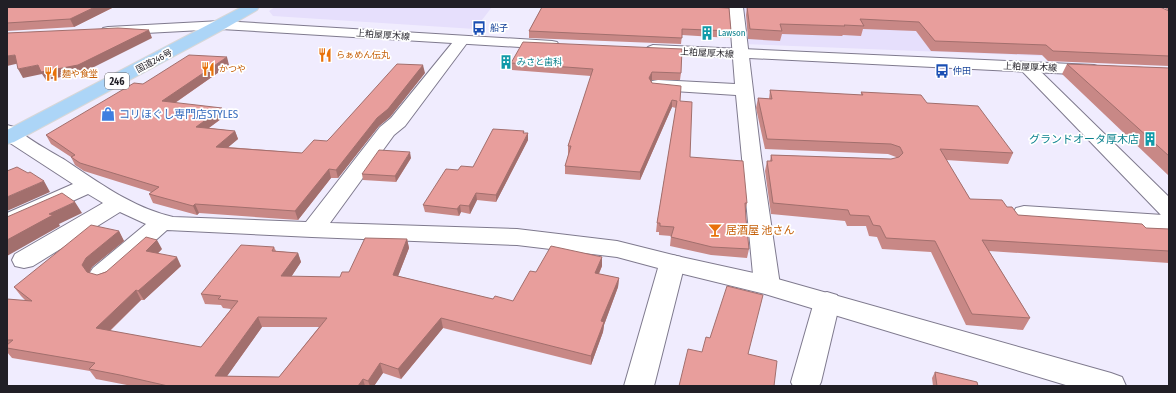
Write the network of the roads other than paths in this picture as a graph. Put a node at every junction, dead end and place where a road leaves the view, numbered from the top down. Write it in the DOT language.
graph roads {
  1 [pos="252,7"];
  2 [pos="736,7"];
  3 [pos="221,25"];
  4 [pos="94,32"];
  5 [pos="462,40"];
  6 [pos="566,45"];
  7 [pos="637,49"];
  8 [pos="741,54"];
  9 [pos="1027,67"];
  10 [pos="1106,70"];
  11 [pos="658,85"];
  12 [pos="745,90"];
  13 [pos="8,136"];
  14 [pos="89,185"];
  15 [pos="119,203"];
  16 [pos="1169,210"];
  17 [pos="1024,213"];
  18 [pos="7,222"];
  19 [pos="162,222"];
  20 [pos="1169,223"];
  21 [pos="312,230"];
  22 [pos="24,260"];
  23 [pos="672,263"];
  24 [pos="102,274"];
  25 [pos="767,284"];
  26 [pos="827,302"];
  27 [pos="806,382"];
  28 [pos="639,386"];
  29 [pos="1111,386"];
  1 -- 3 [label="highway, 国道246号 / 246"];
  2 -- 8 [label="street"];
  3 -- 4 [label="street, 上粕屋厚木線"];
  3 -- 5 [label="street, 上粕屋厚木線"];
  3 -- 13 [label="highway, 国道246号 / 246"];
  5 -- 6 [label="street, 上粕屋厚木線"];
  5 -- 21 [label="street"];
  7 -- 8 [label="street, 上粕屋厚木線"];
  8 -- 9 [label="street, 上粕屋厚木線"];
  8 -- 12 [label="street"];
  9 -- 10 [label="street, 上粕屋厚木線"];
  9 -- 16 [label="street"];
  11 -- 12 [label="street"];
  12 -- 25 [label="street"];
  13 -- 14 [label="street"];
  14 -- 15 [label="street"];
  14 -- 18 [label="street"];
  15 -- 19 [label="street"];
  15 -- 22 [label="street"];
  17 -- 20 [label="street"];
  19 -- 21 [label="street"];
  19 -- 24 [label="street"];
  21 -- 23 [label="street"];
  23 -- 25 [label="street"];
  23 -- 28 [label="street"];
  25 -- 26 [label="street"];
  26 -- 27 [label="street"];
  26 -- 29 [label="street"];
}
